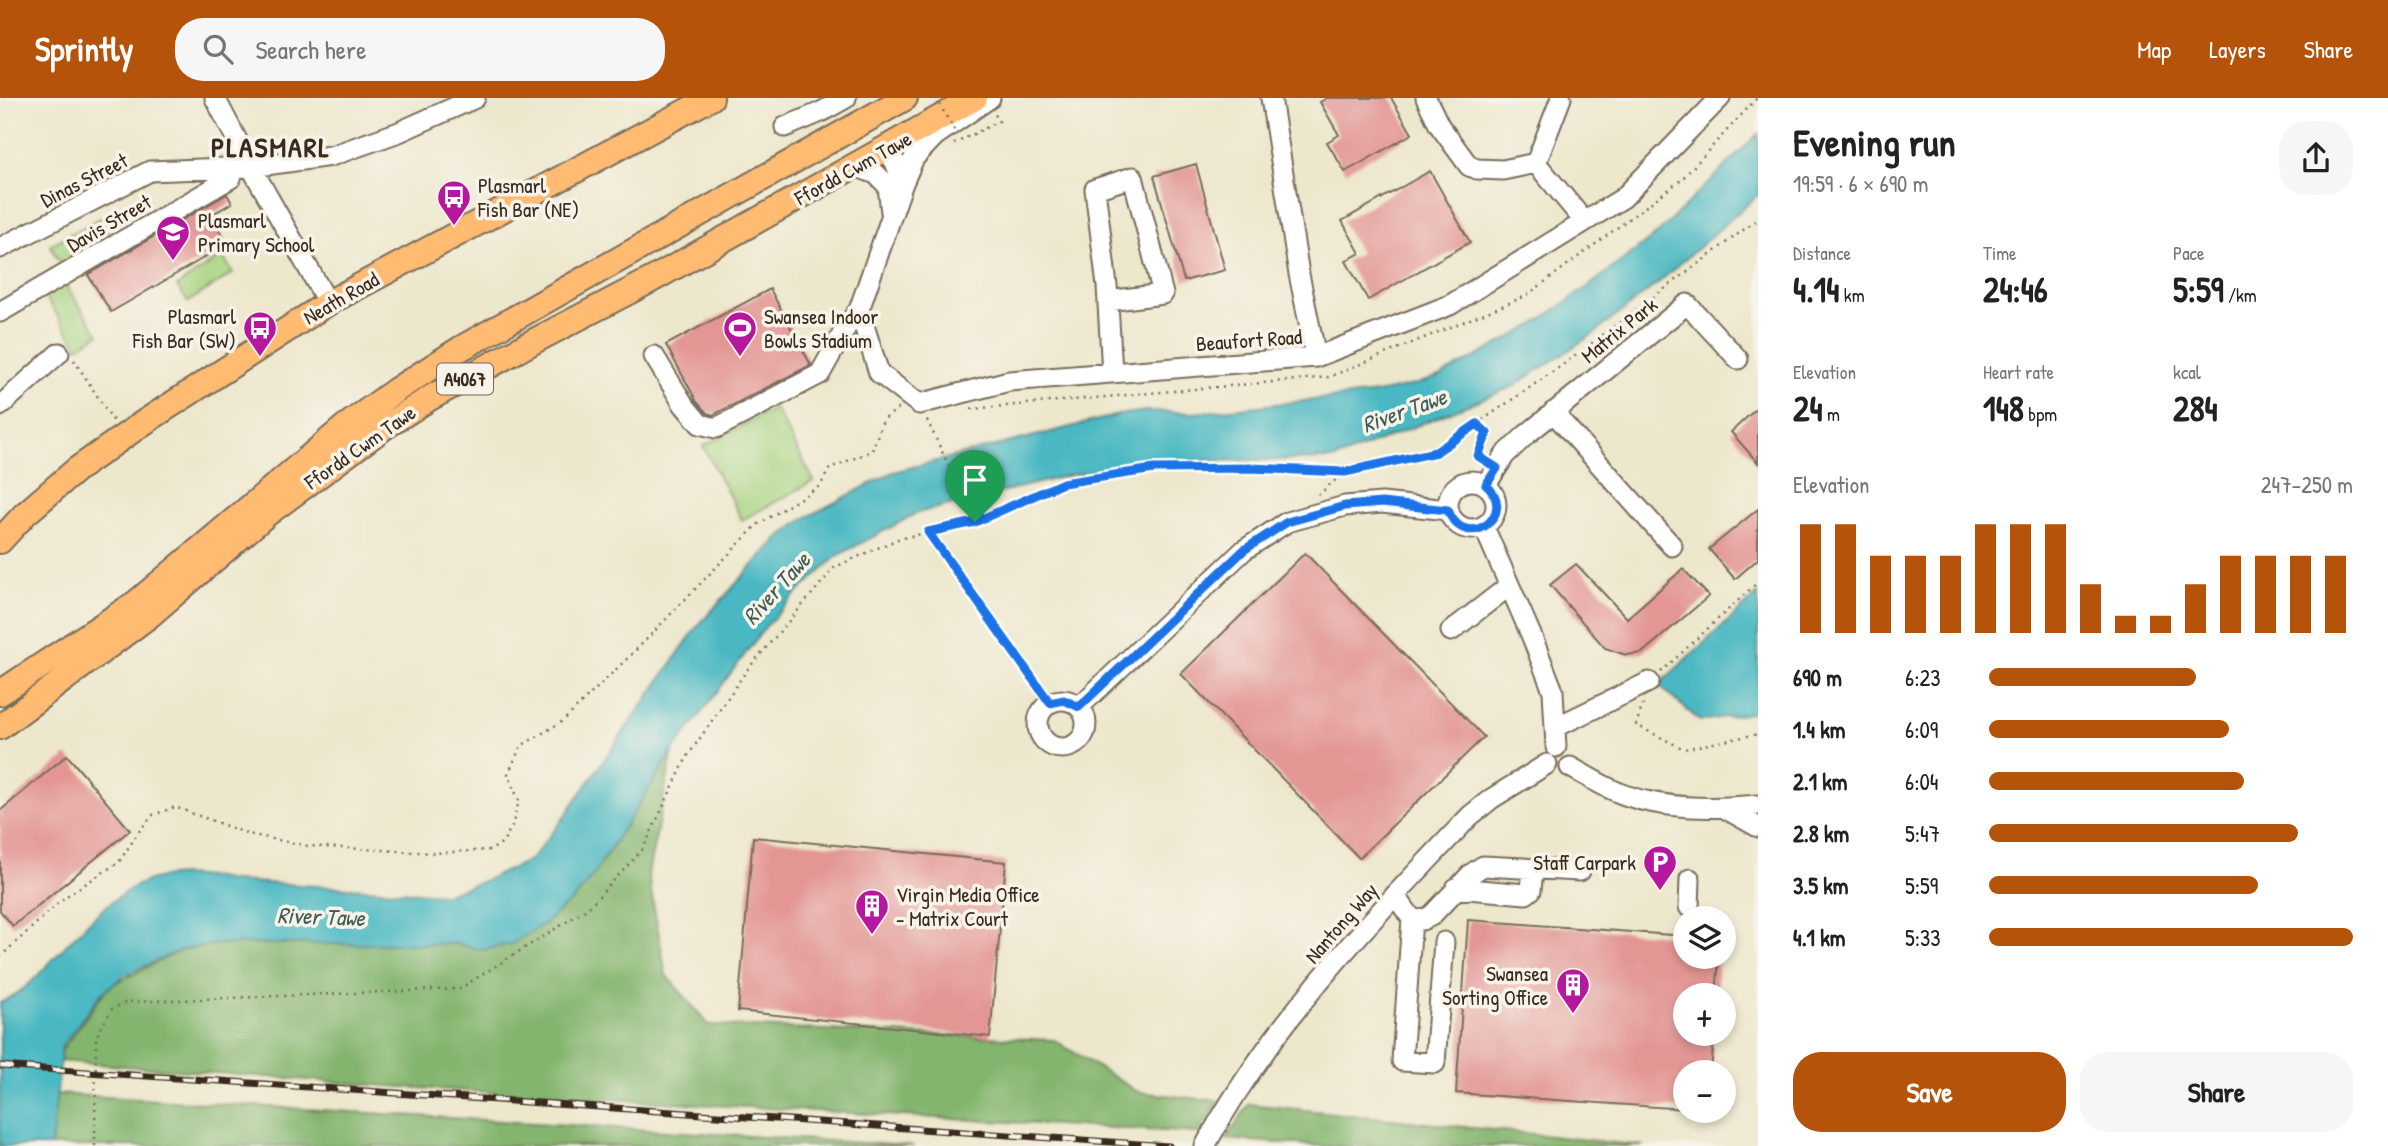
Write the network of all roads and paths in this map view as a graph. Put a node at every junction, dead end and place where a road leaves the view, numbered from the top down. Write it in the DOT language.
graph roads {
  1 [pos="215,98"];
  2 [pos="475,98"];
  3 [pos="711,98"];
  4 [pos="846,98"];
  5 [pos="905,98"];
  6 [pos="936,98"];
  7 [pos="1271,98"];
  8 [pos="1426,98"];
  9 [pos="1561,98"];
  10 [pos="1720,98"];
  11 [pos="1757,98"];
  12 [pos="986,102"];
  13 [pos="785,127"];
  14 [pos="965,127"];
  15 [pos="952,145"];
  16 [pos="886,149"];
  17 [pos="1536,163"];
  18 [pos="855,166"];
  19 [pos="243,167"];
  20 [pos="903,183"];
  21 [pos="891,216"];
  22 [pos="1758,219"];
  23 [pos="1584,221"];
  24 [pos="0,248"];
  25 [pos="607,265"];
  26 [pos="1108,301"];
  27 [pos="328,303"];
  28 [pos="859,310"];
  29 [pos="0,312"];
  30 [pos="59,353"];
  31 [pos="654,356"];
  32 [pos="1316,357"];
  33 [pos="1738,359"];
  34 [pos="1112,373"];
  35 [pos="919,404"];
  36 [pos="0,406"];
  37 [pos="965,410"];
  38 [pos="1553,412"];
  39 [pos="1477,424"];
  40 [pos="123,437"];
  41 [pos="1497,468"];
  42 [pos="1486,485"];
  43 [pos="1448,510"];
  44 [pos="975,522"];
  45 [pos="1484,527"];
  46 [pos="928,532"];
  47 [pos="0,541"];
  48 [pos="1672,546"];
  49 [pos="1758,582"];
  50 [pos="1509,586"];
  51 [pos="1451,631"];
  52 [pos="1649,682"];
  53 [pos="0,693"];
  54 [pos="1050,703"];
  55 [pos="1079,707"];
  56 [pos="0,727"];
  57 [pos="1758,734"];
  58 [pos="1553,746"];
  59 [pos="1758,806"];
  60 [pos="1724,808"];
  61 [pos="1758,827"];
  62 [pos="1580,871"];
  63 [pos="1690,879"];
  64 [pos="1395,895"];
  65 [pos="1689,906"];
  66 [pos="1412,919"];
  67 [pos="1444,942"];
  68 [pos="0,957"];
  69 [pos="95,1146"];
  70 [pos="1205,1146"];
  1 -- 19 [label="street"];
  2 -- 19 [label="street, Dinas Street"];
  3 -- 27 [label="main road, Neath Road"];
  4 -- 13 [label="street"];
  5 -- 25 [label="main road, Ffordd Cwm Tawe / A4067"];
  6 -- 14 [label="path, bridge"];
  7 -- 32 [label="street"];
  8 -- 17 [label="street"];
  9 -- 17 [label="street"];
  10 -- 23 [label="street, Beaufort Road"];
  11 -- 37 [label="path"];
  12 -- 15 [label="path"];
  12 -- 16 [label="main road, Ffordd Cwm Tawe / A4067"];
  12 -- 20 [label="street"];
  16 -- 18 [label="main road, Ffordd Cwm Tawe / A4067"];
  16 -- 20 [label="street"];
  16 -- 25 [label="main road"];
  17 -- 23 [label="street"];
  18 -- 21 [label="street"];
  18 -- 56 [label="main road, Ffordd Cwm Tawe / A4067"];
  19 -- 24 [label="street, Dinas Street"];
  19 -- 27 [label="street"];
  19 -- 29 [label="street, Davis Street"];
  20 -- 21 [label="street"];
  21 -- 28 [label="street"];
  22 -- 39 [label="path"];
  23 -- 32 [label="street, Beaufort Road"];
  25 -- 53 [label="main road, Ffordd Cwm Tawe / A4067"];
  26 -- 26 [label="street"];
  26 -- 34 [label="street"];
  27 -- 40 [label="main road, Neath Road"];
  28 -- 31 [label="street"];
  28 -- 35 [label="street"];
  30 -- 36 [label="street"];
  30 -- 40 [label="path"];
  32 -- 34 [label="street, Beaufort Road"];
  33 -- 38 [label="street, Matrix Park"];
  34 -- 35 [label="street, Beaufort Road"];
  35 -- 44 [label="path"];
  35 -- 68 [label="path"];
  38 -- 41 [label="street, Matrix Park"];
  38 -- 48 [label="street"];
  39 -- 41 [label="path"];
  39 -- 44 [label="path"];
  40 -- 47 [label="main road, Neath Road"];
  41 -- 42 [label="street, Matrix Park"];
  42 -- 43 [label="street"];
  42 -- 45 [label="street"];
  43 -- 45 [label="street"];
  43 -- 55 [label="street"];
  44 -- 46 [label="path"];
  45 -- 50 [label="street"];
  46 -- 54 [label="path"];
  46 -- 69 [label="path"];
  49 -- 52 [label="path"];
  50 -- 51 [label="street"];
  50 -- 58 [label="street"];
  52 -- 57 [label="path"];
  52 -- 58 [label="street, Nantong Way"];
  54 -- 55 [label="street"];
  54 -- 55 [label="street"];
  58 -- 60 [label="street"];
  58 -- 64 [label="street, Nantong Way"];
  59 -- 60 [label="street"];
  60 -- 61 [label="street"];
  62 -- 66 [label="street"];
  63 -- 65 [label="street"];
  64 -- 66 [label="street"];
  64 -- 70 [label="street, Nantong Way"];
  66 -- 67 [label="street"];
}
